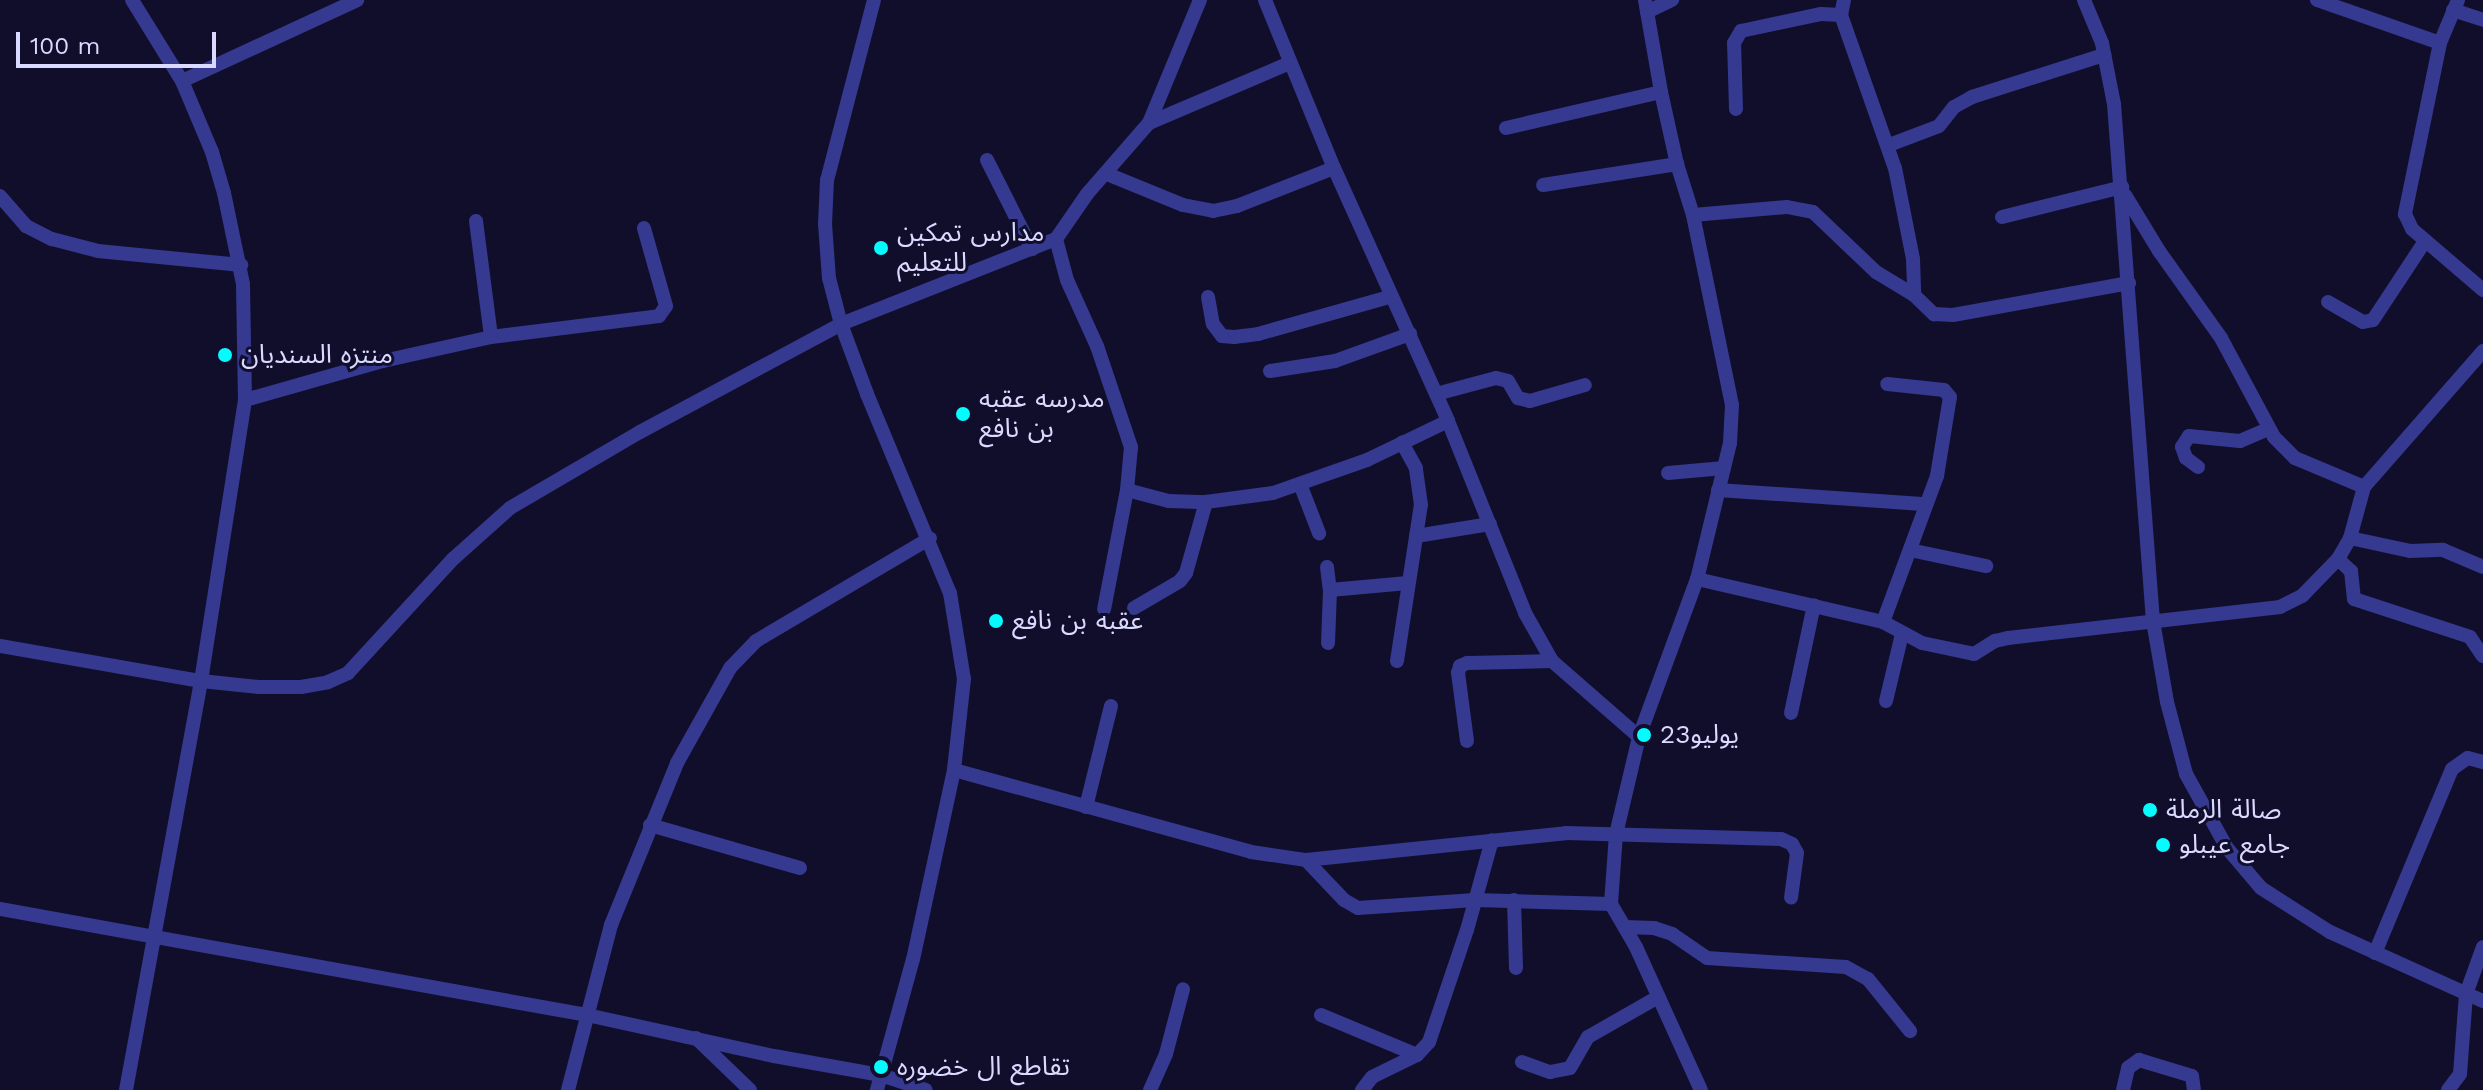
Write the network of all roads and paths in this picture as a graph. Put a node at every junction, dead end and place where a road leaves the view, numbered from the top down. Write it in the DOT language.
graph roads {
  1 [pos="132,0"];
  2 [pos="357,0"];
  3 [pos="874,0"];
  4 [pos="1200,0"];
  5 [pos="1265,0"];
  6 [pos="1672,0"];
  7 [pos="2084,0"];
  8 [pos="2317,0"];
  9 [pos="2456,5"];
  10 [pos="1646,6"];
  11 [pos="1843,7"];
  12 [pos="2483,20"];
  13 [pos="2440,43"];
  14 [pos="2104,55"];
  15 [pos="1290,63"];
  16 [pos="182,81"];
  17 [pos="1661,92"];
  18 [pos="1736,109"];
  19 [pos="1149,123"];
  20 [pos="1506,128"];
  21 [pos="1889,145"];
  22 [pos="987,160"];
  23 [pos="1677,164"];
  24 [pos="1334,168"];
  25 [pos="1107,174"];
  26 [pos="1543,185"];
  27 [pos="2122,190"];
  28 [pos="0,196"];
  29 [pos="1693,215"];
  30 [pos="2002,217"];
  31 [pos="476,221"];
  32 [pos="644,228"];
  33 [pos="1056,239"];
  34 [pos="2425,241"];
  35 [pos="1032,249"];
  36 [pos="241,265"];
  37 [pos="2129,283"];
  38 [pos="2483,290"];
  39 [pos="1914,295"];
  40 [pos="1392,296"];
  41 [pos="1208,297"];
  42 [pos="2328,302"];
  43 [pos="841,324"];
  44 [pos="1410,334"];
  45 [pos="491,337"];
  46 [pos="2483,351"];
  47 [pos="1270,371"];
  48 [pos="1887,384"];
  49 [pos="1585,385"];
  50 [pos="1436,394"];
  51 [pos="245,400"];
  52 [pos="1448,421"];
  53 [pos="2268,429"];
  54 [pos="1402,443"];
  55 [pos="2198,467"];
  56 [pos="1724,468"];
  57 [pos="1668,473"];
  58 [pos="1300,484"];
  59 [pos="2364,487"];
  60 [pos="1127,490"];
  61 [pos="1718,490"];
  62 [pos="1206,502"];
  63 [pos="1926,504"];
  64 [pos="1490,524"];
  65 [pos="1319,533"];
  66 [pos="1416,536"];
  67 [pos="930,538"];
  68 [pos="2350,538"];
  69 [pos="1910,550"];
  70 [pos="2338,559"];
  71 [pos="1986,566"];
  72 [pos="1327,567"];
  73 [pos="2483,567"];
  74 [pos="1697,579"];
  75 [pos="1408,583"];
  76 [pos="1330,590"];
  77 [pos="1814,605"];
  78 [pos="1134,608"];
  79 [pos="1104,609"];
  80 [pos="2153,621"];
  81 [pos="1883,622"];
  82 [pos="1902,634"];
  83 [pos="1328,643"];
  84 [pos="0,646"];
  85 [pos="2483,656"];
  86 [pos="1397,661"];
  87 [pos="1552,661"];
  88 [pos="201,681"];
  89 [pos="1886,701"];
  90 [pos="1111,706"];
  91 [pos="1791,713"];
  92 [pos="1639,737"];
  93 [pos="1467,741"];
  94 [pos="2483,762"];
  95 [pos="954,770"];
  96 [pos="1086,807"];
  97 [pos="650,825"];
  98 [pos="1616,834"];
  99 [pos="1492,840"];
  100 [pos="1306,860"];
  101 [pos="800,868"];
  102 [pos="1791,898"];
  103 [pos="1475,900"];
  104 [pos="1514,900"];
  105 [pos="1611,904"];
  106 [pos="0,909"];
  107 [pos="1625,927"];
  108 [pos="151,935"];
  109 [pos="2483,947"];
  110 [pos="2375,953"];
  111 [pos="1516,968"];
  112 [pos="1183,989"];
  113 [pos="2466,994"];
  114 [pos="1658,997"];
  115 [pos="2483,1001"];
  116 [pos="587,1015"];
  117 [pos="1321,1015"];
  118 [pos="1910,1031"];
  119 [pos="695,1037"];
  120 [pos="1417,1055"];
  121 [pos="1522,1062"];
  122 [pos="879,1082"];
  123 [pos="126,1090"];
  124 [pos="568,1090"];
  125 [pos="750,1090"];
  126 [pos="926,1090"];
  127 [pos="1150,1090"];
  128 [pos="1362,1090"];
  129 [pos="1701,1090"];
  130 [pos="2123,1090"];
  131 [pos="2194,1090"];
  132 [pos="2448,1090"];
  1 -- 16 [label="street"];
  2 -- 16 [label="street"];
  3 -- 43 [label="street"];
  4 -- 19 [label="street"];
  5 -- 15 [label="street"];
  6 -- 10 [label="street"];
  7 -- 14 [label="street"];
  8 -- 13 [label="street"];
  9 -- 12 [label="street"];
  9 -- 13 [label="street"];
  10 -- 17 [label="street"];
  11 -- 18 [label="street"];
  11 -- 21 [label="street"];
  13 -- 34 [label="street"];
  14 -- 21 [label="street"];
  14 -- 27 [label="street"];
  15 -- 19 [label="street"];
  15 -- 24 [label="street"];
  16 -- 36 [label="street"];
  17 -- 20 [label="street"];
  17 -- 23 [label="street"];
  19 -- 25 [label="street"];
  21 -- 39 [label="street"];
  22 -- 35 [label="street"];
  23 -- 26 [label="street"];
  23 -- 29 [label="street"];
  24 -- 25 [label="street"];
  24 -- 40 [label="street"];
  25 -- 33 [label="street"];
  27 -- 30 [label="street"];
  27 -- 37 [label="street"];
  27 -- 53 [label="street"];
  28 -- 36 [label="street"];
  29 -- 39 [label="street"];
  29 -- 56 [label="street"];
  31 -- 45 [label="street"];
  32 -- 45 [label="street"];
  33 -- 35 [label="street"];
  33 -- 60 [label="street"];
  34 -- 38 [label="street"];
  34 -- 42 [label="street"];
  35 -- 43 [label="street"];
  36 -- 51 [label="street"];
  37 -- 39 [label="street"];
  37 -- 80 [label="street"];
  40 -- 41 [label="street"];
  40 -- 44 [label="street"];
  43 -- 67 [label="street"];
  43 -- 88 [label="street"];
  44 -- 47 [label="street"];
  44 -- 50 [label="street"];
  45 -- 51 [label="street"];
  46 -- 59 [label="street"];
  48 -- 63 [label="street"];
  49 -- 50 [label="street"];
  50 -- 52 [label="street"];
  51 -- 88 [label="street"];
  52 -- 54 [label="street"];
  52 -- 64 [label="street"];
  53 -- 55 [label="street"];
  53 -- 59 [label="street"];
  54 -- 58 [label="street"];
  54 -- 66 [label="street"];
  56 -- 57 [label="street"];
  56 -- 61 [label="street"];
  58 -- 62 [label="street"];
  58 -- 65 [label="street"];
  59 -- 68 [label="street"];
  60 -- 62 [label="street"];
  60 -- 79 [label="street"];
  61 -- 63 [label="street"];
  61 -- 74 [label="street"];
  62 -- 78 [label="street"];
  63 -- 69 [label="street"];
  64 -- 66 [label="street"];
  64 -- 87 [label="street"];
  66 -- 75 [label="street"];
  67 -- 95 [label="street"];
  67 -- 97 [label="street"];
  68 -- 70 [label="street"];
  68 -- 73 [label="street"];
  69 -- 71 [label="street"];
  69 -- 81 [label="street"];
  70 -- 80 [label="street"];
  70 -- 85 [label="street"];
  72 -- 76 [label="street"];
  74 -- 77 [label="street"];
  74 -- 92 [label="street"];
  75 -- 76 [label="street"];
  75 -- 86 [label="street"];
  76 -- 83 [label="street"];
  77 -- 81 [label="street"];
  77 -- 91 [label="street"];
  80 -- 82 [label="street"];
  80 -- 110 [label="street"];
  81 -- 82 [label="street"];
  82 -- 89 [label="street"];
  84 -- 88 [label="street"];
  87 -- 92 [label="street"];
  87 -- 93 [label="street"];
  88 -- 108 [label="street"];
  90 -- 96 [label="street"];
  92 -- 98 [label="street"];
  94 -- 110 [label="street"];
  95 -- 96 [label="street"];
  95 -- 122 [label="street"];
  96 -- 100 [label="street"];
  97 -- 101 [label="street"];
  97 -- 116 [label="street"];
  98 -- 99 [label="street"];
  98 -- 102 [label="street"];
  98 -- 105 [label="street"];
  99 -- 100 [label="street"];
  99 -- 103 [label="street"];
  100 -- 103 [label="street"];
  103 -- 104 [label="street"];
  103 -- 120 [label="street"];
  104 -- 105 [label="street"];
  104 -- 111 [label="street"];
  105 -- 107 [label="street"];
  106 -- 108 [label="street"];
  107 -- 114 [label="street"];
  107 -- 118 [label="street"];
  108 -- 116 [label="street"];
  108 -- 123 [label="street"];
  109 -- 113 [label="street"];
  110 -- 113 [label="street"];
  112 -- 127 [label="street"];
  113 -- 115 [label="street"];
  113 -- 132 [label="street"];
  114 -- 121 [label="street"];
  114 -- 129 [label="street"];
  116 -- 119 [label="street"];
  116 -- 124 [label="street"];
  117 -- 120 [label="street"];
  119 -- 122 [label="street"];
  119 -- 125 [label="street"];
  120 -- 128 [label="street"];
  122 -- 126 [label="street"];
  130 -- 131 [label="street"];
}
